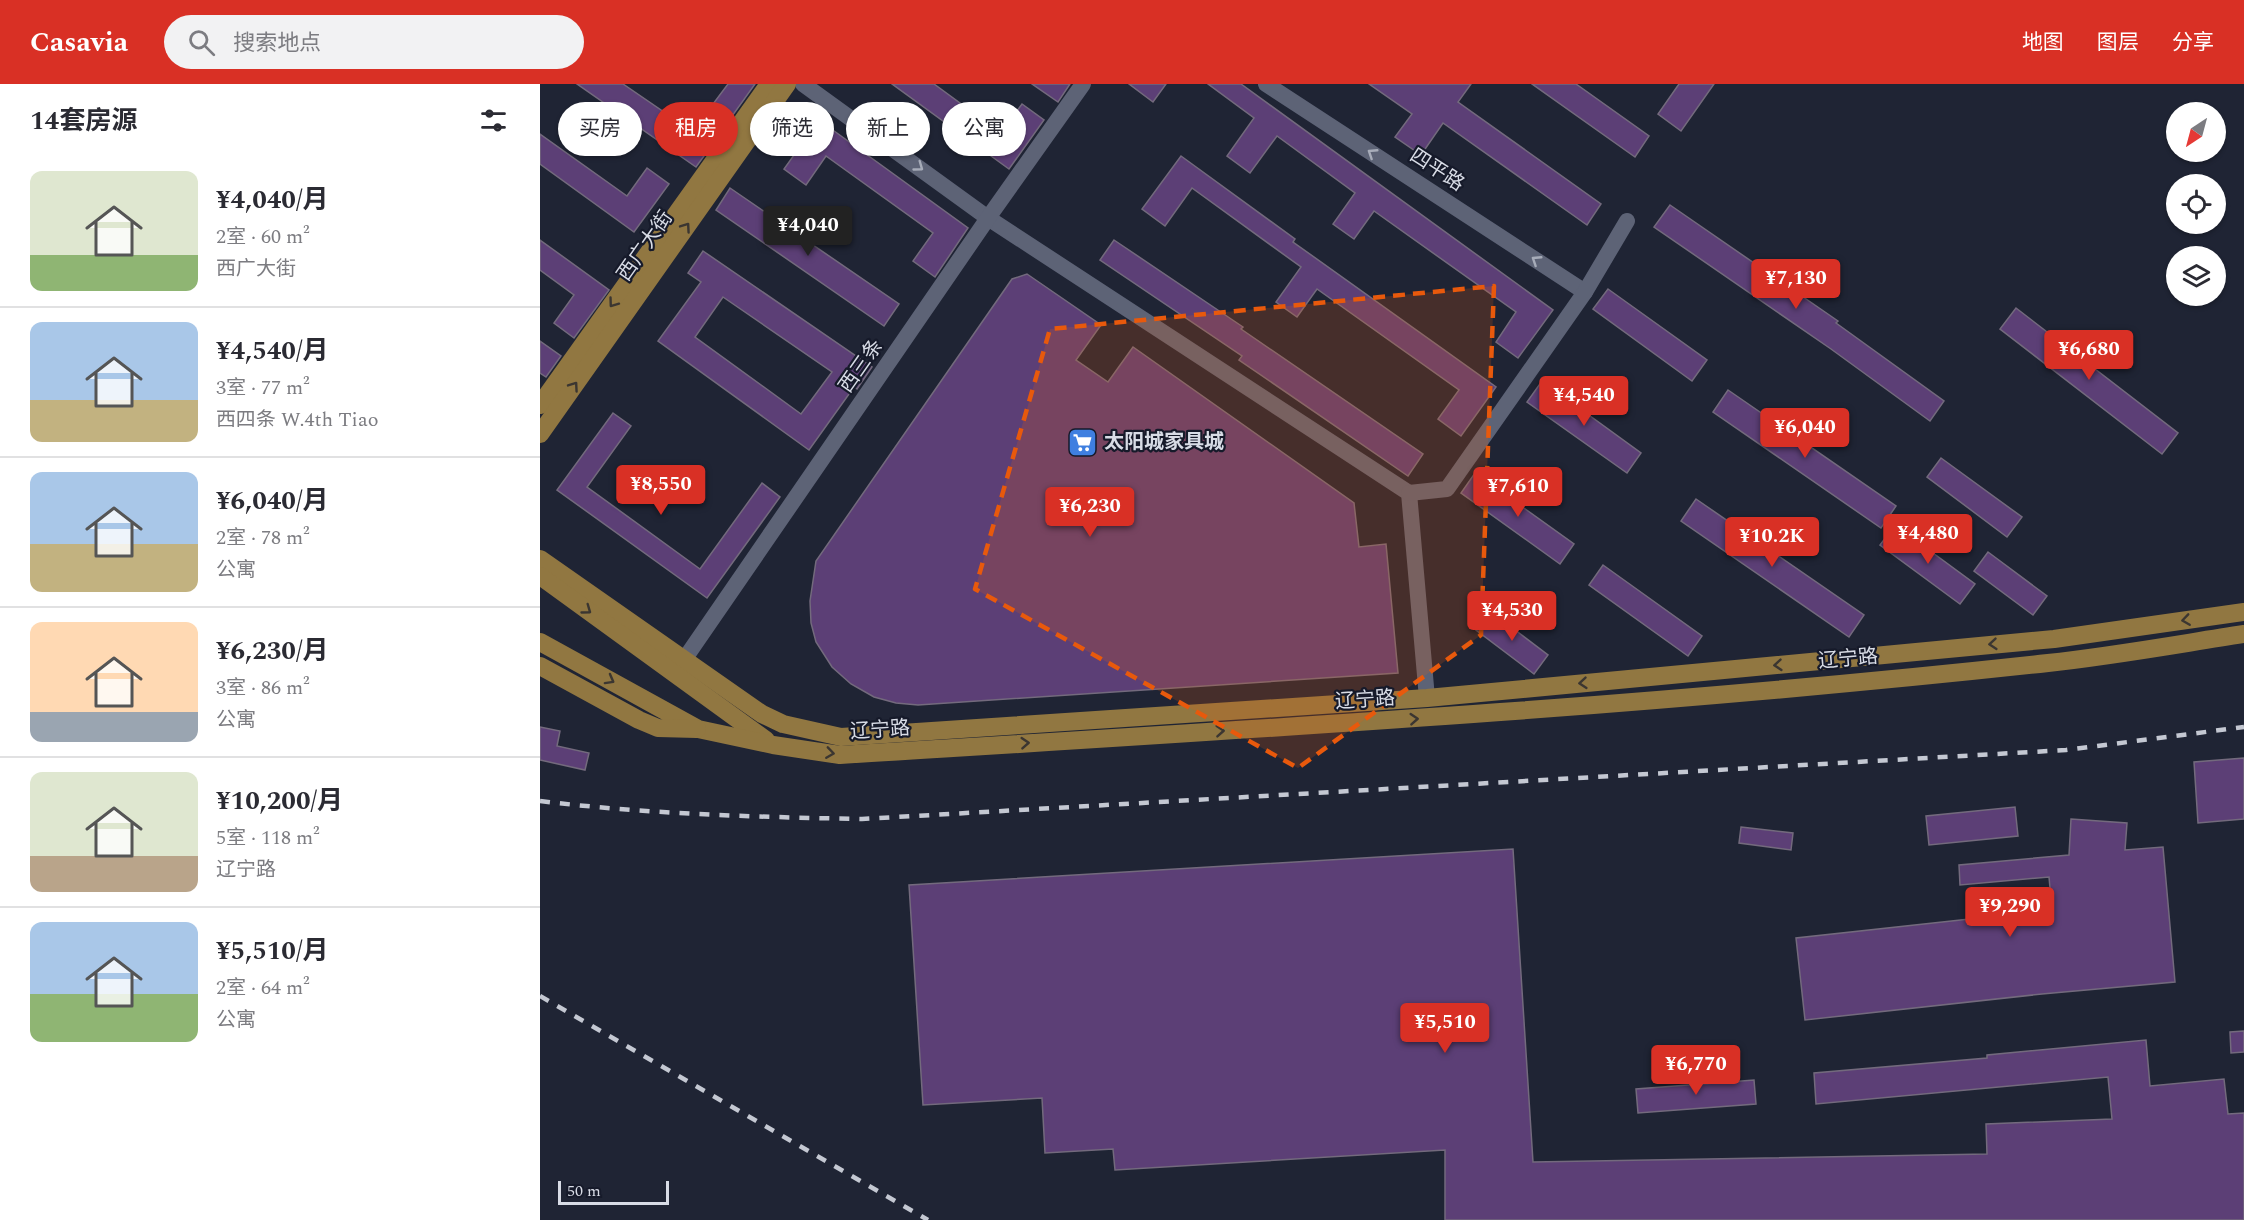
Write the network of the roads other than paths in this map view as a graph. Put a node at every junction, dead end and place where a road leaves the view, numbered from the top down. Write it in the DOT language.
graph roads {
  1 [pos="769,84"];
  2 [pos="787,84"];
  3 [pos="803,84"];
  4 [pos="1083,84"];
  5 [pos="1266,84"];
  6 [pos="988,218"];
  7 [pos="1627,221"];
  8 [pos="1585,292"];
  9 [pos="540,405"];
  10 [pos="540,434"];
  11 [pos="1409,494"];
  12 [pos="540,559"];
  13 [pos="540,576"];
  14 [pos="2244,612"];
  15 [pos="2244,634"];
  16 [pos="540,642"];
  17 [pos="540,666"];
  18 [pos="680,667"];
  19 [pos="1427,698"];
  20 [pos="698,729"];
  21 [pos="773,745"];
  1 -- 9 [label="main road, one-way"];
  10 -- 2 [label="main road, 西广大街, one-way"];
  3 -- 6 [label="street, one-way"];
  4 -- 6 [label="street, 西三条"];
  8 -- 5 [label="street, 四平路, one-way"];
  6 -- 11 [label="street"];
  6 -- 18 [label="street, 西三条"];
  7 -- 8 [label="street"];
  8 -- 11 [label="street"];
  11 -- 19 [label="street"];
  12 -- 18 [label="main road, 辽宁路"];
  13 -- 18 [label="main road, 辽宁路, one-way"];
  14 -- 19 [label="main road, 辽宁路, one-way"];
  21 -- 15 [label="main road, 辽宁路, one-way"];
  16 -- 20 [label="main road, one-way"];
  17 -- 20 [label="main road"];
  18 -- 19 [label="main road, 辽宁路"];
  18 -- 21 [label="main road, 辽宁路"];
  20 -- 21 [label="main road"];
}
